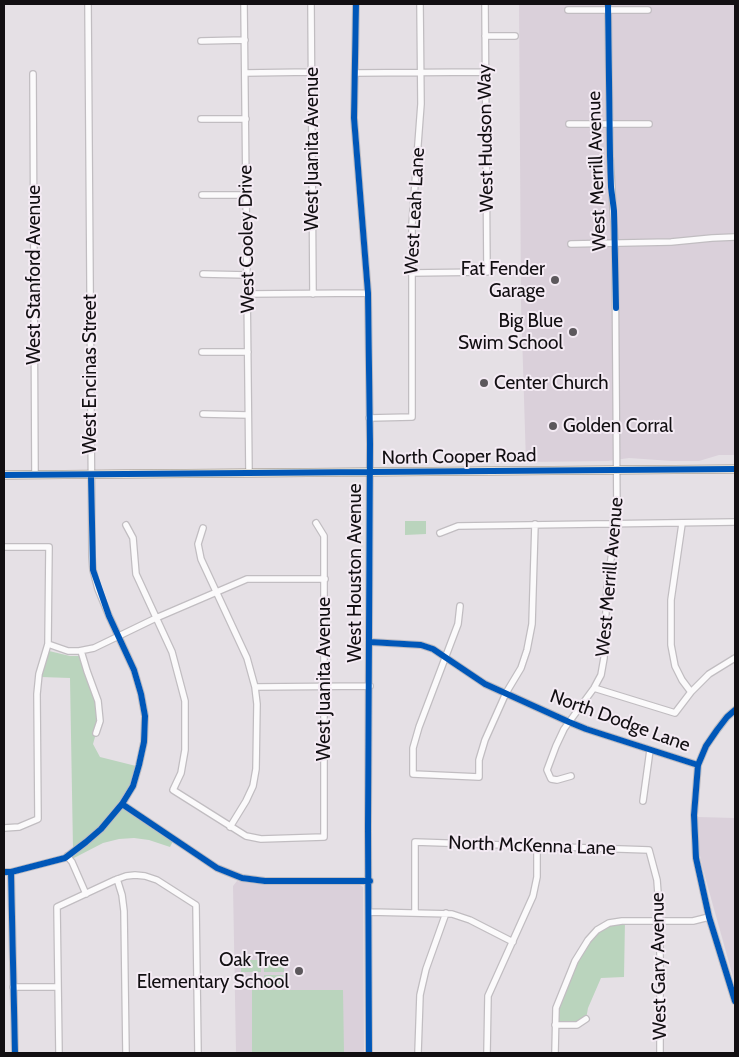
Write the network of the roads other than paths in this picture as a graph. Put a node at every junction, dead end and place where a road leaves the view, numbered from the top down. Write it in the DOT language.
graph roads {
  1 [pos="88,4"];
  2 [pos="244,4"];
  3 [pos="311,4"];
  4 [pos="356,4"];
  5 [pos="420,4"];
  6 [pos="485,4"];
  7 [pos="608,7"];
  8 [pos="568,10"];
  9 [pos="648,10"];
  10 [pos="485,36"];
  11 [pos="515,36"];
  12 [pos="245,40"];
  13 [pos="201,41"];
  14 [pos="312,72"];
  15 [pos="485,72"];
  16 [pos="245,73"];
  17 [pos="420,73"];
  18 [pos="33,74"];
  19 [pos="354,74"];
  20 [pos="201,119"];
  21 [pos="246,119"];
  22 [pos="569,124"];
  23 [pos="609,124"];
  24 [pos="649,124"];
  25 [pos="202,195"];
  26 [pos="246,195"];
  27 [pos="735,237"];
  28 [pos="615,242"];
  29 [pos="571,244"];
  30 [pos="411,273"];
  31 [pos="202,274"];
  32 [pos="247,276"];
  33 [pos="368,293"];
  34 [pos="247,294"];
  35 [pos="313,294"];
  36 [pos="202,352"];
  37 [pos="248,352"];
  38 [pos="202,414"];
  39 [pos="248,415"];
  40 [pos="369,418"];
  41 [pos="735,468"];
  42 [pos="617,470"];
  43 [pos="370,472"];
  44 [pos="249,473"];
  45 [pos="4,475"];
  46 [pos="35,475"];
  47 [pos="91,475"];
  48 [pos="735,522"];
  49 [pos="316,523"];
  50 [pos="535,524"];
  51 [pos="616,524"];
  52 [pos="682,524"];
  53 [pos="126,525"];
  54 [pos="203,528"];
  55 [pos="440,533"];
  56 [pos="4,547"];
  57 [pos="325,579"];
  58 [pos="216,592"];
  59 [pos="460,606"];
  60 [pos="156,618"];
  61 [pos="118,636"];
  62 [pos="370,642"];
  63 [pos="48,644"];
  64 [pos="81,651"];
  65 [pos="446,656"];
  66 [pos="735,658"];
  67 [pos="324,685"];
  68 [pos="255,686"];
  69 [pos="370,686"];
  70 [pos="594,688"];
  71 [pos="691,692"];
  72 [pos="506,693"];
  73 [pos="735,710"];
  74 [pos="569,722"];
  75 [pos="96,733"];
  76 [pos="650,750"];
  77 [pos="698,765"];
  78 [pos="571,776"];
  79 [pos="644,801"];
  80 [pos="122,804"];
  81 [pos="230,826"];
  82 [pos="4,828"];
  83 [pos="537,846"];
  84 [pos="649,850"];
  85 [pos="67,856"];
  86 [pos="7,872"];
  87 [pos="117,879"];
  88 [pos="370,881"];
  89 [pos="86,894"];
  90 [pos="370,912"];
  91 [pos="415,912"];
  92 [pos="446,913"];
  93 [pos="709,917"];
  94 [pos="660,921"];
  95 [pos="514,942"];
  96 [pos="14,987"];
  97 [pos="58,987"];
  98 [pos="735,1001"];
  99 [pos="586,1019"];
  100 [pos="555,1025"];
  101 [pos="15,1053"];
  102 [pos="59,1053"];
  103 [pos="126,1053"];
  104 [pos="198,1053"];
  105 [pos="369,1053"];
  106 [pos="418,1053"];
  107 [pos="487,1053"];
  108 [pos="555,1053"];
  109 [pos="660,1053"];
  1 -- 47 [label="street, West Encinas Street"];
  2 -- 12 [label="street, West Cooley Drive"];
  3 -- 14 [label="street, West Juanita Avenue"];
  4 -- 19 [label="street, West Houston Avenue"];
  5 -- 17 [label="street, West Leah Lane"];
  6 -- 10 [label="street, West Hudson Way"];
  7 -- 8 [label="street"];
  7 -- 9 [label="street"];
  7 -- 23 [label="street, West Merrill Avenue"];
  10 -- 11 [label="street"];
  10 -- 15 [label="street, West Hudson Way"];
  12 -- 13 [label="street"];
  12 -- 16 [label="street, West Cooley Drive"];
  14 -- 16 [label="street"];
  14 -- 35 [label="street, West Juanita Avenue"];
  15 -- 17 [label="street"];
  15 -- 30 [label="street, West Hudson Way"];
  16 -- 21 [label="street, West Cooley Drive"];
  17 -- 19 [label="street"];
  17 -- 30 [label="street, West Leah Lane"];
  18 -- 46 [label="street, West Stanford Avenue"];
  19 -- 33 [label="street, West Houston Avenue"];
  20 -- 21 [label="street"];
  21 -- 26 [label="street, West Cooley Drive"];
  22 -- 23 [label="street"];
  23 -- 24 [label="street"];
  23 -- 28 [label="street, West Merrill Avenue"];
  25 -- 26 [label="street"];
  26 -- 32 [label="street, West Cooley Drive"];
  27 -- 28 [label="street"];
  28 -- 29 [label="street"];
  28 -- 42 [label="street, West Merrill Avenue"];
  30 -- 40 [label="street, West Leah Lane"];
  31 -- 32 [label="street"];
  32 -- 34 [label="street, West Cooley Drive"];
  33 -- 35 [label="street"];
  33 -- 40 [label="street, West Houston Avenue"];
  34 -- 35 [label="street"];
  34 -- 37 [label="street, West Cooley Drive"];
  36 -- 37 [label="street"];
  37 -- 39 [label="street, West Cooley Drive"];
  38 -- 39 [label="street"];
  39 -- 44 [label="street, West Cooley Drive"];
  40 -- 43 [label="street, West Houston Avenue"];
  41 -- 42 [label="main road, North Cooper Road"];
  42 -- 43 [label="main road, North Cooper Road"];
  42 -- 51 [label="street, West Merrill Avenue"];
  43 -- 44 [label="main road, North Cooper Road"];
  43 -- 62 [label="street, West Houston Avenue"];
  44 -- 47 [label="main road, North Cooper Road"];
  45 -- 46 [label="main road, North Cooper Road"];
  46 -- 47 [label="main road, North Cooper Road"];
  47 -- 61 [label="street, West Encinas Street"];
  48 -- 52 [label="street"];
  49 -- 57 [label="street, West Juanita Avenue"];
  50 -- 51 [label="street"];
  50 -- 55 [label="street"];
  50 -- 72 [label="street"];
  51 -- 52 [label="street"];
  51 -- 70 [label="street, West Merrill Avenue"];
  52 -- 71 [label="street"];
  53 -- 60 [label="street"];
  54 -- 58 [label="street"];
  56 -- 63 [label="street"];
  57 -- 58 [label="street"];
  57 -- 67 [label="street, West Juanita Avenue"];
  58 -- 60 [label="street"];
  58 -- 68 [label="street"];
  59 -- 65 [label="street"];
  60 -- 61 [label="street"];
  60 -- 81 [label="street"];
  61 -- 64 [label="street"];
  61 -- 80 [label="street, West Encinas Street"];
  62 -- 65 [label="street, North Dodge Lane"];
  62 -- 69 [label="street, West Houston Avenue"];
  63 -- 64 [label="street"];
  63 -- 82 [label="street"];
  64 -- 75 [label="street"];
  65 -- 72 [label="street, North Dodge Lane"];
  65 -- 72 [label="street"];
  66 -- 71 [label="street"];
  67 -- 68 [label="street"];
  67 -- 69 [label="street"];
  67 -- 81 [label="street, West Juanita Avenue"];
  68 -- 81 [label="street"];
  69 -- 88 [label="street, West Houston Avenue"];
  70 -- 71 [label="street"];
  70 -- 74 [label="street, West Merrill Avenue"];
  72 -- 74 [label="street, North Dodge Lane"];
  73 -- 77 [label="street"];
  74 -- 76 [label="street, North Dodge Lane"];
  74 -- 78 [label="street, West Merrill Avenue"];
  76 -- 77 [label="street, North Dodge Lane"];
  76 -- 79 [label="street"];
  77 -- 93 [label="street"];
  80 -- 85 [label="street, West Encinas Street"];
  80 -- 88 [label="street"];
  83 -- 84 [label="street, North McKenna Lane"];
  83 -- 91 [label="street, North McKenna Lane"];
  83 -- 95 [label="street"];
  84 -- 94 [label="street, West Gary Avenue"];
  85 -- 86 [label="street, West Encinas Street"];
  85 -- 89 [label="street"];
  86 -- 96 [label="street"];
  87 -- 89 [label="street"];
  87 -- 103 [label="street"];
  87 -- 104 [label="street"];
  88 -- 90 [label="street, West Houston Avenue"];
  89 -- 97 [label="street"];
  90 -- 91 [label="street"];
  90 -- 105 [label="street, West Houston Avenue"];
  91 -- 92 [label="street"];
  92 -- 95 [label="street"];
  92 -- 106 [label="street"];
  93 -- 94 [label="street"];
  93 -- 98 [label="street"];
  94 -- 100 [label="street"];
  94 -- 109 [label="street, West Gary Avenue"];
  95 -- 107 [label="street"];
  96 -- 97 [label="street"];
  96 -- 101 [label="street"];
  97 -- 102 [label="street"];
  99 -- 100 [label="street"];
  100 -- 108 [label="street"];
}
